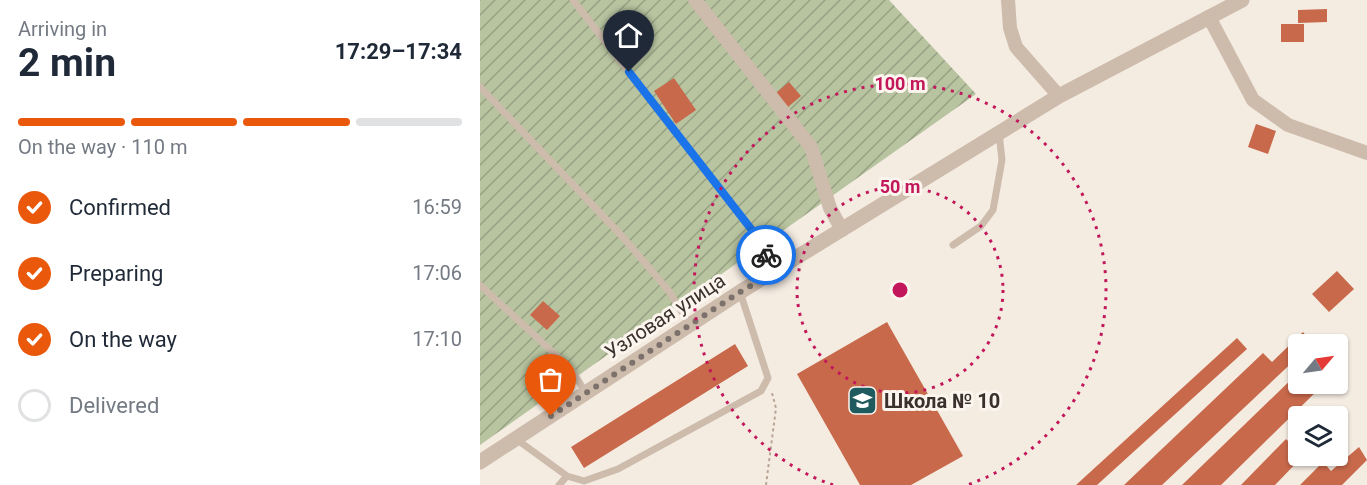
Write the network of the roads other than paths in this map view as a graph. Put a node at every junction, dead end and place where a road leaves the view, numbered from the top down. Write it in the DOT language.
graph roads {
  1 [pos="573,0"];
  2 [pos="695,0"];
  3 [pos="1008,0"];
  4 [pos="1242,0"];
  5 [pos="1209,17"];
  6 [pos="480,87"];
  7 [pos="1059,96"];
  8 [pos="999,133"];
  9 [pos="1367,153"];
  10 [pos="842,230"];
  11 [pos="953,245"];
  12 [pos="775,272"];
  13 [pos="480,285"];
  14 [pos="740,292"];
  15 [pos="690,325"];
  16 [pos="586,393"];
  17 [pos="516,439"];
  18 [pos="480,462"];
  19 [pos="567,476"];
  20 [pos="559,485"];
  1 -- 12 [label="lane"];
  2 -- 10 [label="street"];
  3 -- 7 [label="street"];
  4 -- 5 [label="street, Узловая улица"];
  5 -- 7 [label="street, Узловая улица"];
  5 -- 9 [label="street"];
  6 -- 15 [label="lane"];
  7 -- 8 [label="street, Узловая улица"];
  8 -- 10 [label="street, Узловая улица"];
  8 -- 11 [label="lane"];
  10 -- 12 [label="street, Узловая улица"];
  12 -- 14 [label="street, Узловая улица"];
  13 -- 16 [label="lane"];
  14 -- 15 [label="street, Узловая улица"];
  14 -- 19 [label="lane"];
  15 -- 16 [label="street, Узловая улица"];
  16 -- 17 [label="street, Узловая улица"];
  17 -- 18 [label="street, Узловая улица"];
  17 -- 19 [label="lane"];
  19 -- 20 [label="lane"];
}
